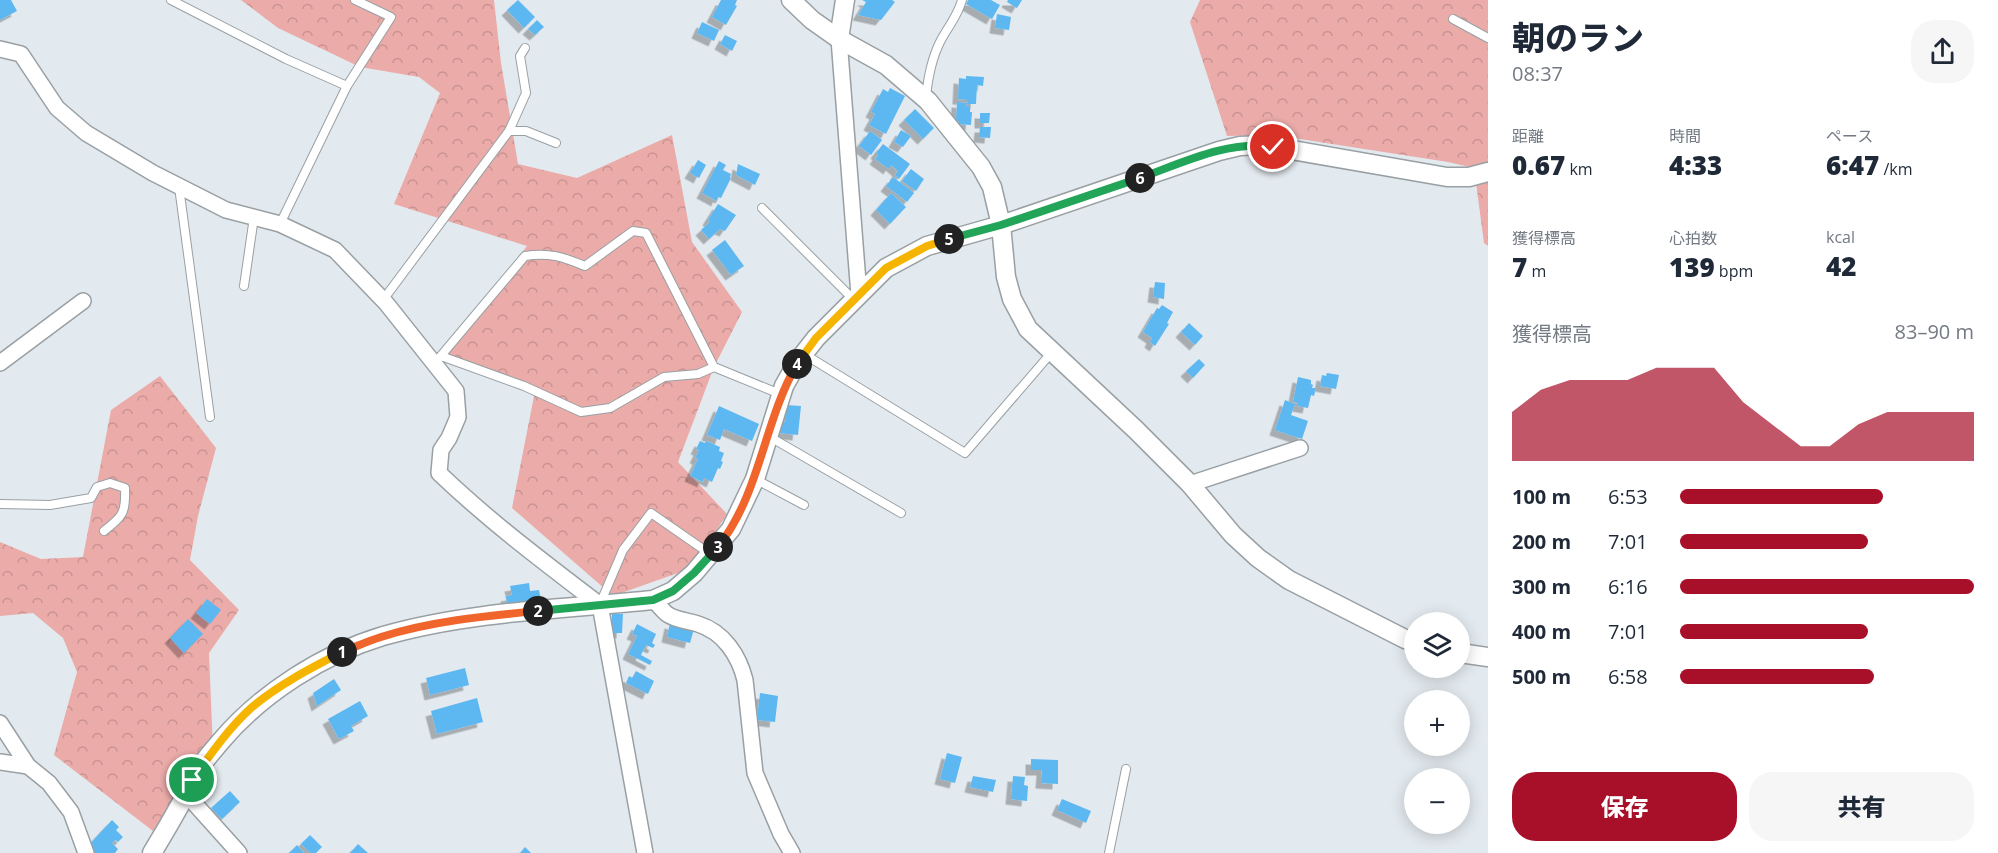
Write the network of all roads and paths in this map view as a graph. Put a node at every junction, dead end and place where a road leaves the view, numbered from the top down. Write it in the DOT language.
graph roads {
  1 [pos="171,0"];
  2 [pos="355,0"];
  3 [pos="791,0"];
  4 [pos="845,0"];
  5 [pos="962,0"];
  6 [pos="1453,19"];
  7 [pos="1488,38"];
  8 [pos="839,39"];
  9 [pos="525,48"];
  10 [pos="0,49"];
  11 [pos="347,86"];
  12 [pos="925,98"];
  13 [pos="509,131"];
  14 [pos="556,143"];
  15 [pos="1488,172"];
  16 [pos="179,187"];
  17 [pos="762,208"];
  18 [pos="254,217"];
  19 [pos="280,224"];
  20 [pos="1001,225"];
  21 [pos="244,286"];
  22 [pos="857,298"];
  23 [pos="383,300"];
  24 [pos="83,301"];
  25 [pos="1052,352"];
  26 [pos="804,354"];
  27 [pos="437,360"];
  28 [pos="0,363"];
  29 [pos="714,367"];
  30 [pos="781,394"];
  31 [pos="210,417"];
  32 [pos="768,436"];
  33 [pos="1300,448"];
  34 [pos="755,479"];
  35 [pos="1190,484"];
  36 [pos="0,504"];
  37 [pos="804,505"];
  38 [pos="901,513"];
  39 [pos="104,531"];
  40 [pos="711,555"];
  41 [pos="653,600"];
  42 [pos="600,605"];
  43 [pos="1404,638"];
  44 [pos="1470,654"];
  45 [pos="1488,657"];
  46 [pos="0,723"];
  47 [pos="0,762"];
  48 [pos="28,766"];
  49 [pos="1126,770"];
  50 [pos="186,794"];
  51 [pos="86,853"];
  52 [pos="152,853"];
  53 [pos="239,853"];
  54 [pos="645,853"];
  55 [pos="792,853"];
  56 [pos="1109,853"];
  1 -- 11 [label="lane"];
  2 -- 11 [label="lane"];
  3 -- 8 [label="street"];
  4 -- 8 [label="street"];
  5 -- 12 [label="lane"];
  6 -- 7 [label="lane"];
  8 -- 12 [label="street"];
  8 -- 22 [label="street"];
  9 -- 13 [label="lane"];
  10 -- 16 [label="street"];
  11 -- 19 [label="lane"];
  12 -- 20 [label="street"];
  13 -- 14 [label="lane"];
  13 -- 23 [label="lane"];
  15 -- 20 [label="street"];
  16 -- 18 [label="street"];
  16 -- 31 [label="lane"];
  17 -- 22 [label="lane"];
  18 -- 19 [label="street"];
  18 -- 21 [label="lane"];
  19 -- 23 [label="street"];
  20 -- 22 [label="street"];
  20 -- 25 [label="street"];
  22 -- 26 [label="street"];
  23 -- 27 [label="street"];
  24 -- 28 [label="street"];
  25 -- 26 [label="lane"];
  25 -- 35 [label="street"];
  26 -- 30 [label="street"];
  27 -- 29 [label="lane"];
  27 -- 29 [label="lane"];
  27 -- 42 [label="street"];
  29 -- 30 [label="lane"];
  30 -- 32 [label="street"];
  32 -- 34 [label="street"];
  32 -- 38 [label="lane"];
  33 -- 35 [label="street"];
  34 -- 37 [label="lane"];
  34 -- 40 [label="street"];
  35 -- 43 [label="street"];
  36 -- 39 [label="lane"];
  40 -- 41 [label="street"];
  40 -- 42 [label="lane"];
  41 -- 42 [label="street"];
  41 -- 55 [label="street"];
  42 -- 50 [label="street"];
  42 -- 54 [label="street"];
  44 -- 45 [label="street"];
  46 -- 48 [label="street"];
  47 -- 48 [label="street"];
  48 -- 51 [label="street"];
  49 -- 56 [label="lane"];
  50 -- 52 [label="street"];
  50 -- 53 [label="street"];
}
